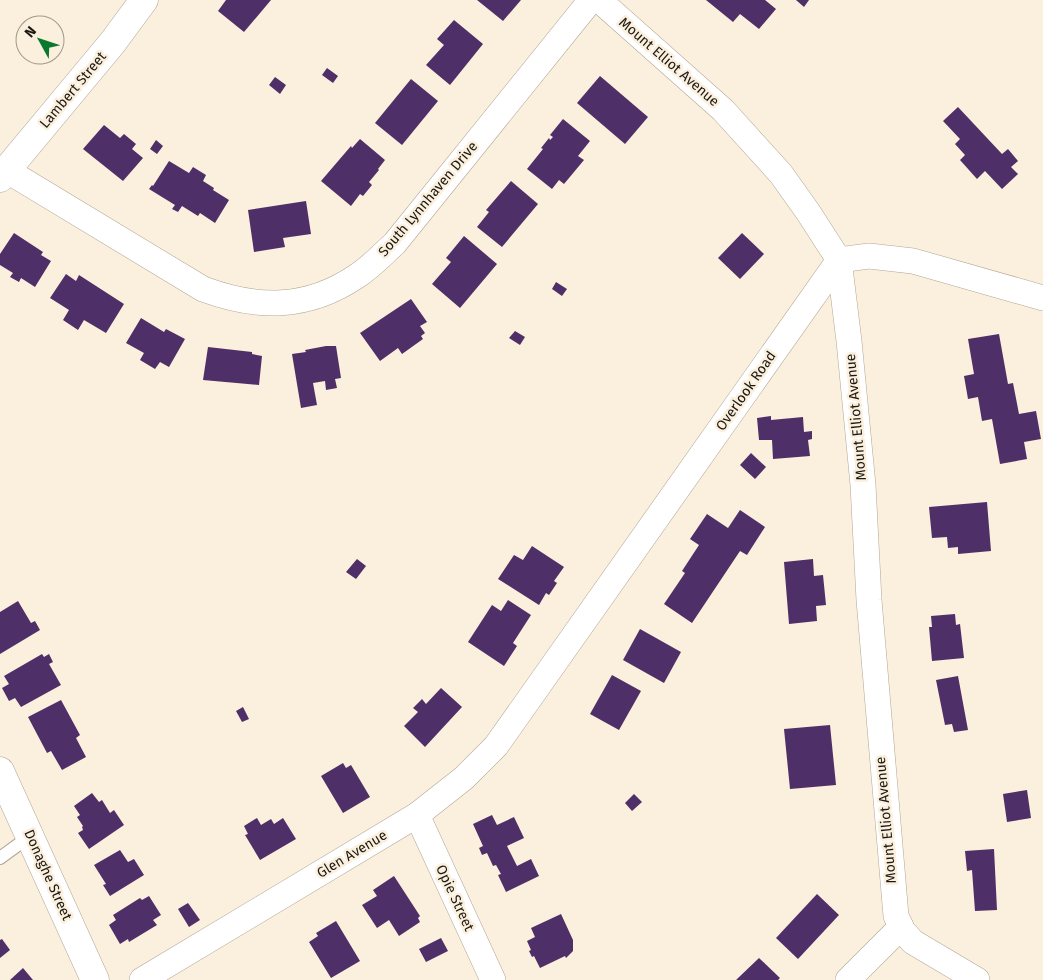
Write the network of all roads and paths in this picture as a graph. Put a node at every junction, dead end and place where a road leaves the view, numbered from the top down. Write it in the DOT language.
graph roads {
  1 [pos="144,0"];
  2 [pos="591,0"];
  3 [pos="599,0"];
  4 [pos="3,174"];
  5 [pos="838,260"];
  6 [pos="1043,298"];
  7 [pos="533,694"];
  8 [pos="0,771"];
  9 [pos="417,815"];
  10 [pos="30,836"];
  11 [pos="0,858"];
  12 [pos="901,927"];
  13 [pos="95,980"];
  14 [pos="142,980"];
  15 [pos="494,980"];
  16 [pos="848,980"];
  17 [pos="977,980"];
  1 -- 4 [label="street, Lambert Street"];
  2 -- 4 [label="street, South Lynnhaven Drive"];
  3 -- 5 [label="street, Mount Elliot Avenue"];
  5 -- 6 [label="street"];
  5 -- 7 [label="street, Overlook Road"];
  5 -- 12 [label="street, Mount Elliot Avenue"];
  7 -- 9 [label="street, Glen Avenue"];
  8 -- 10 [label="street, Donaghe Street"];
  9 -- 14 [label="street, Glen Avenue"];
  9 -- 15 [label="street, Opie Street"];
  10 -- 11 [label="lane"];
  10 -- 13 [label="street, Donaghe Street"];
  12 -- 16 [label="street"];
  12 -- 17 [label="street"];
}
